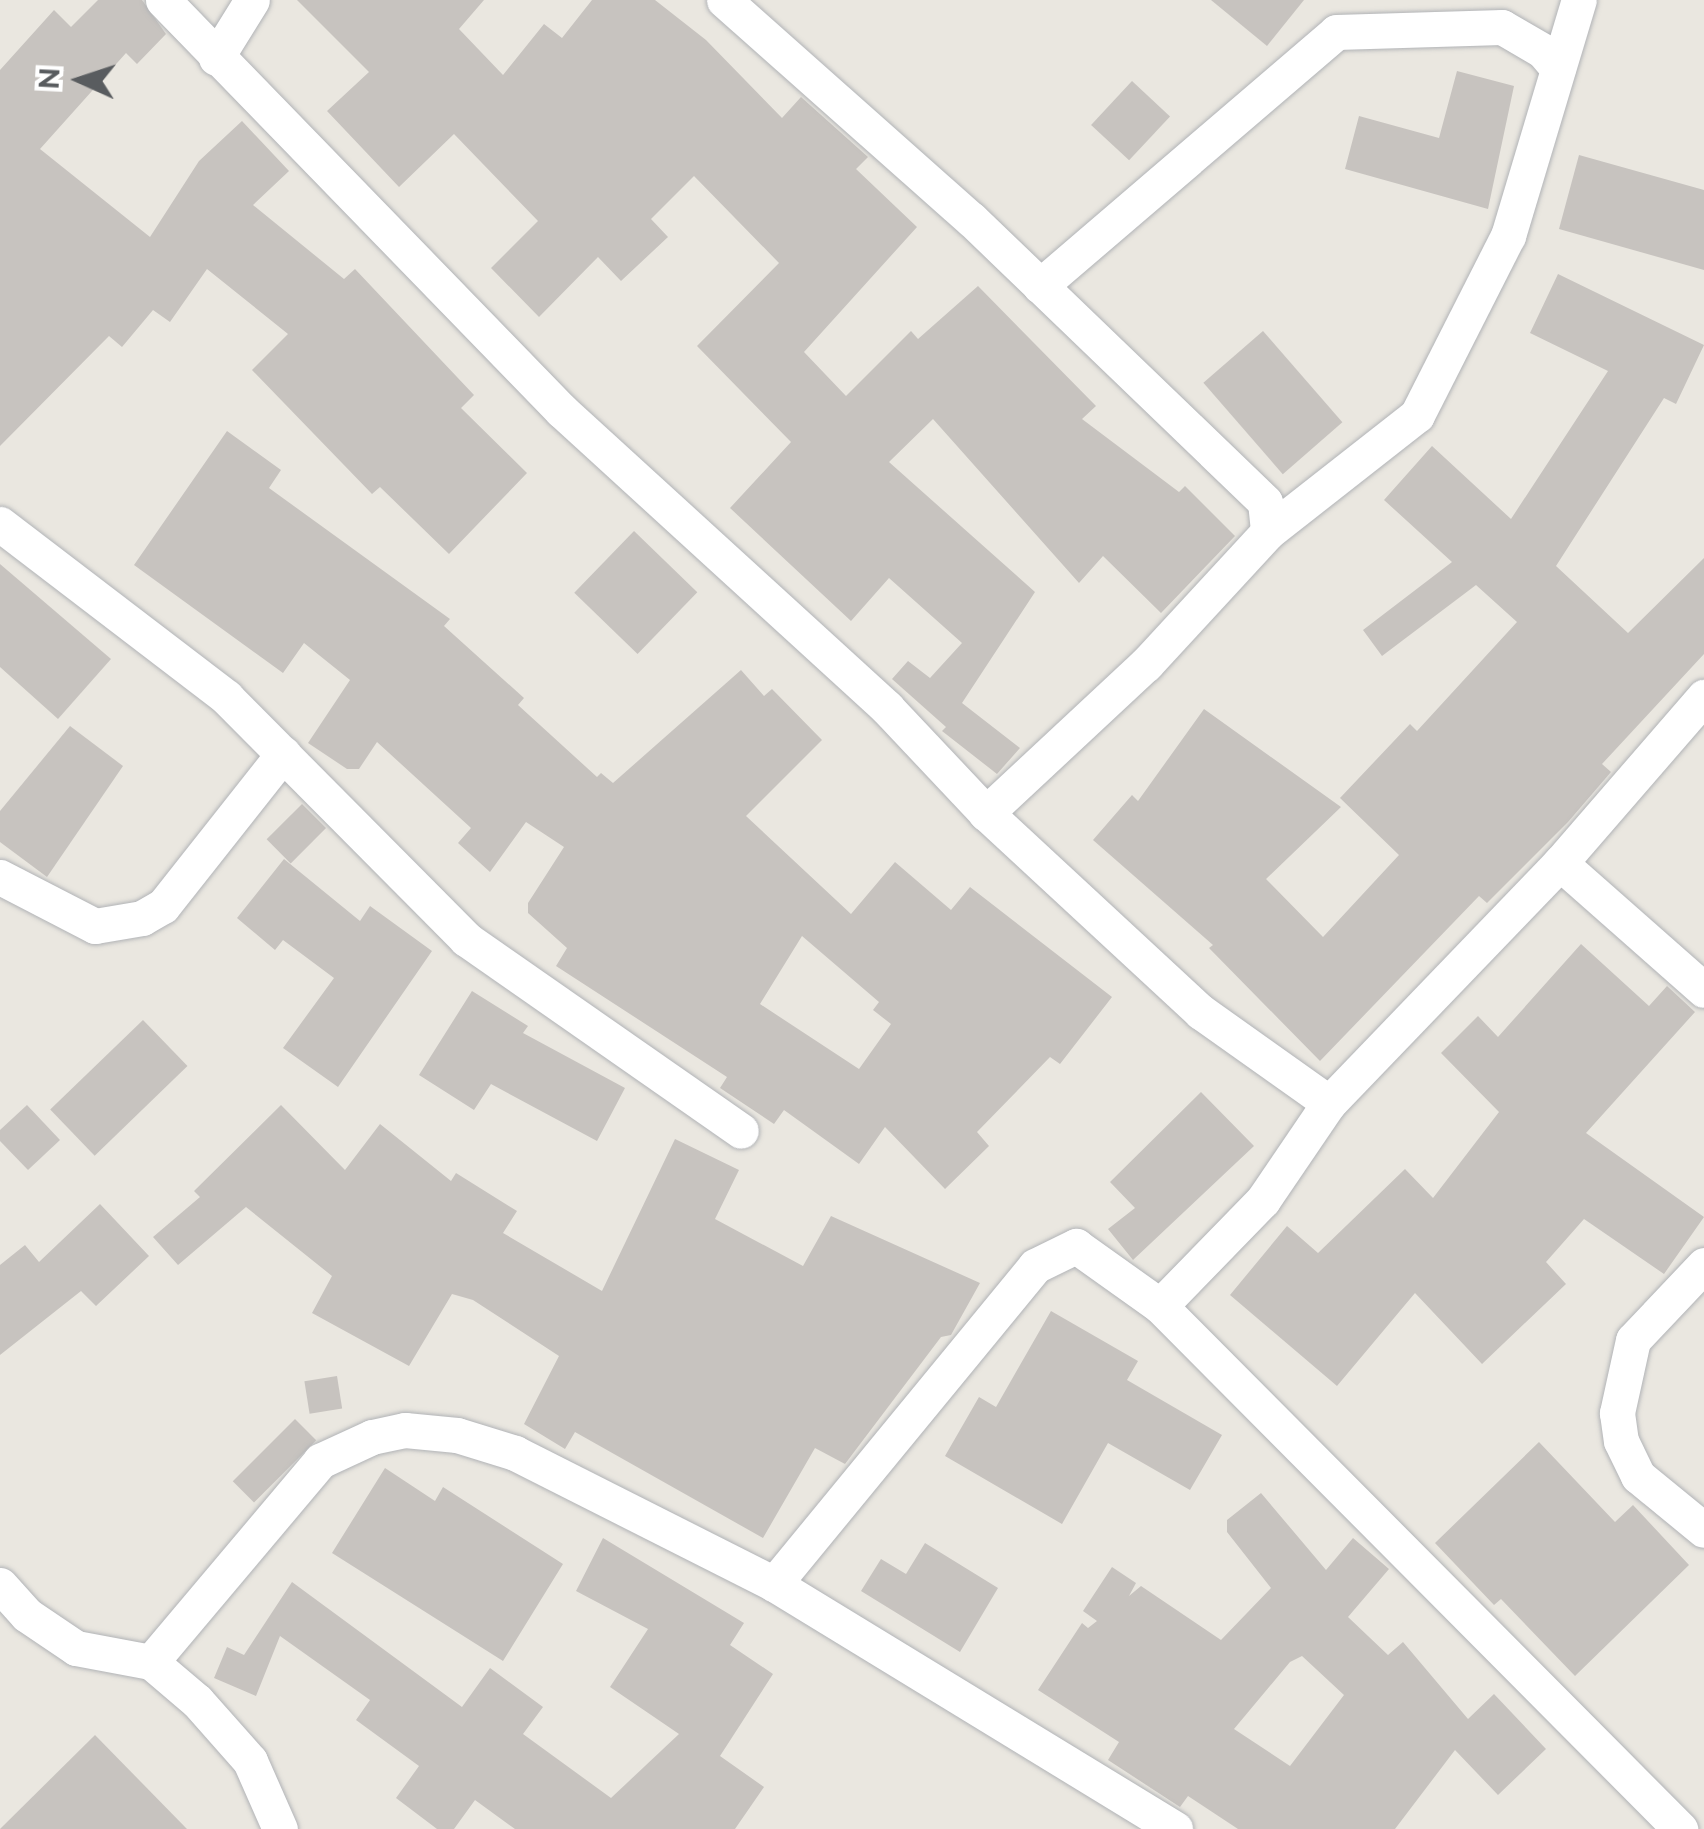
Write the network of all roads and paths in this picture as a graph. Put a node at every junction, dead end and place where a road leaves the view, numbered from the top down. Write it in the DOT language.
graph roads {
  1 [pos="163,0"];
  2 [pos="252,0"];
  3 [pos="724,0"];
  4 [pos="1580,0"];
  5 [pos="216,58"];
  6 [pos="1558,69"];
  7 [pos="1040,286"];
  8 [pos="0,524"];
  9 [pos="1268,532"];
  10 [pos="1704,697"];
  11 [pos="283,754"];
  12 [pos="986,813"];
  13 [pos="1560,863"];
  14 [pos="0,877"];
  15 [pos="1704,990"];
  16 [pos="1329,1103"];
  17 [pos="741,1131"];
  18 [pos="1704,1266"];
  19 [pos="1160,1306"];
  20 [pos="1704,1530"];
  21 [pos="774,1584"];
  22 [pos="0,1586"];
  23 [pos="151,1662"];
  24 [pos="280,1829"];
  25 [pos="1175,1829"];
  26 [pos="1680,1829"];
  1 -- 5 [label="street"];
  2 -- 5 [label="street"];
  3 -- 7 [label="street"];
  4 -- 6 [label="street"];
  5 -- 12 [label="street"];
  6 -- 7 [label="street"];
  6 -- 9 [label="street"];
  7 -- 9 [label="street"];
  8 -- 11 [label="street"];
  9 -- 12 [label="street"];
  10 -- 13 [label="street"];
  11 -- 14 [label="street"];
  11 -- 17 [label="street"];
  12 -- 16 [label="street"];
  13 -- 15 [label="street"];
  13 -- 16 [label="street"];
  16 -- 19 [label="street"];
  18 -- 20 [label="street"];
  19 -- 21 [label="street"];
  19 -- 26 [label="street"];
  21 -- 23 [label="street"];
  21 -- 25 [label="street"];
  22 -- 23 [label="street"];
  23 -- 24 [label="street"];
}
